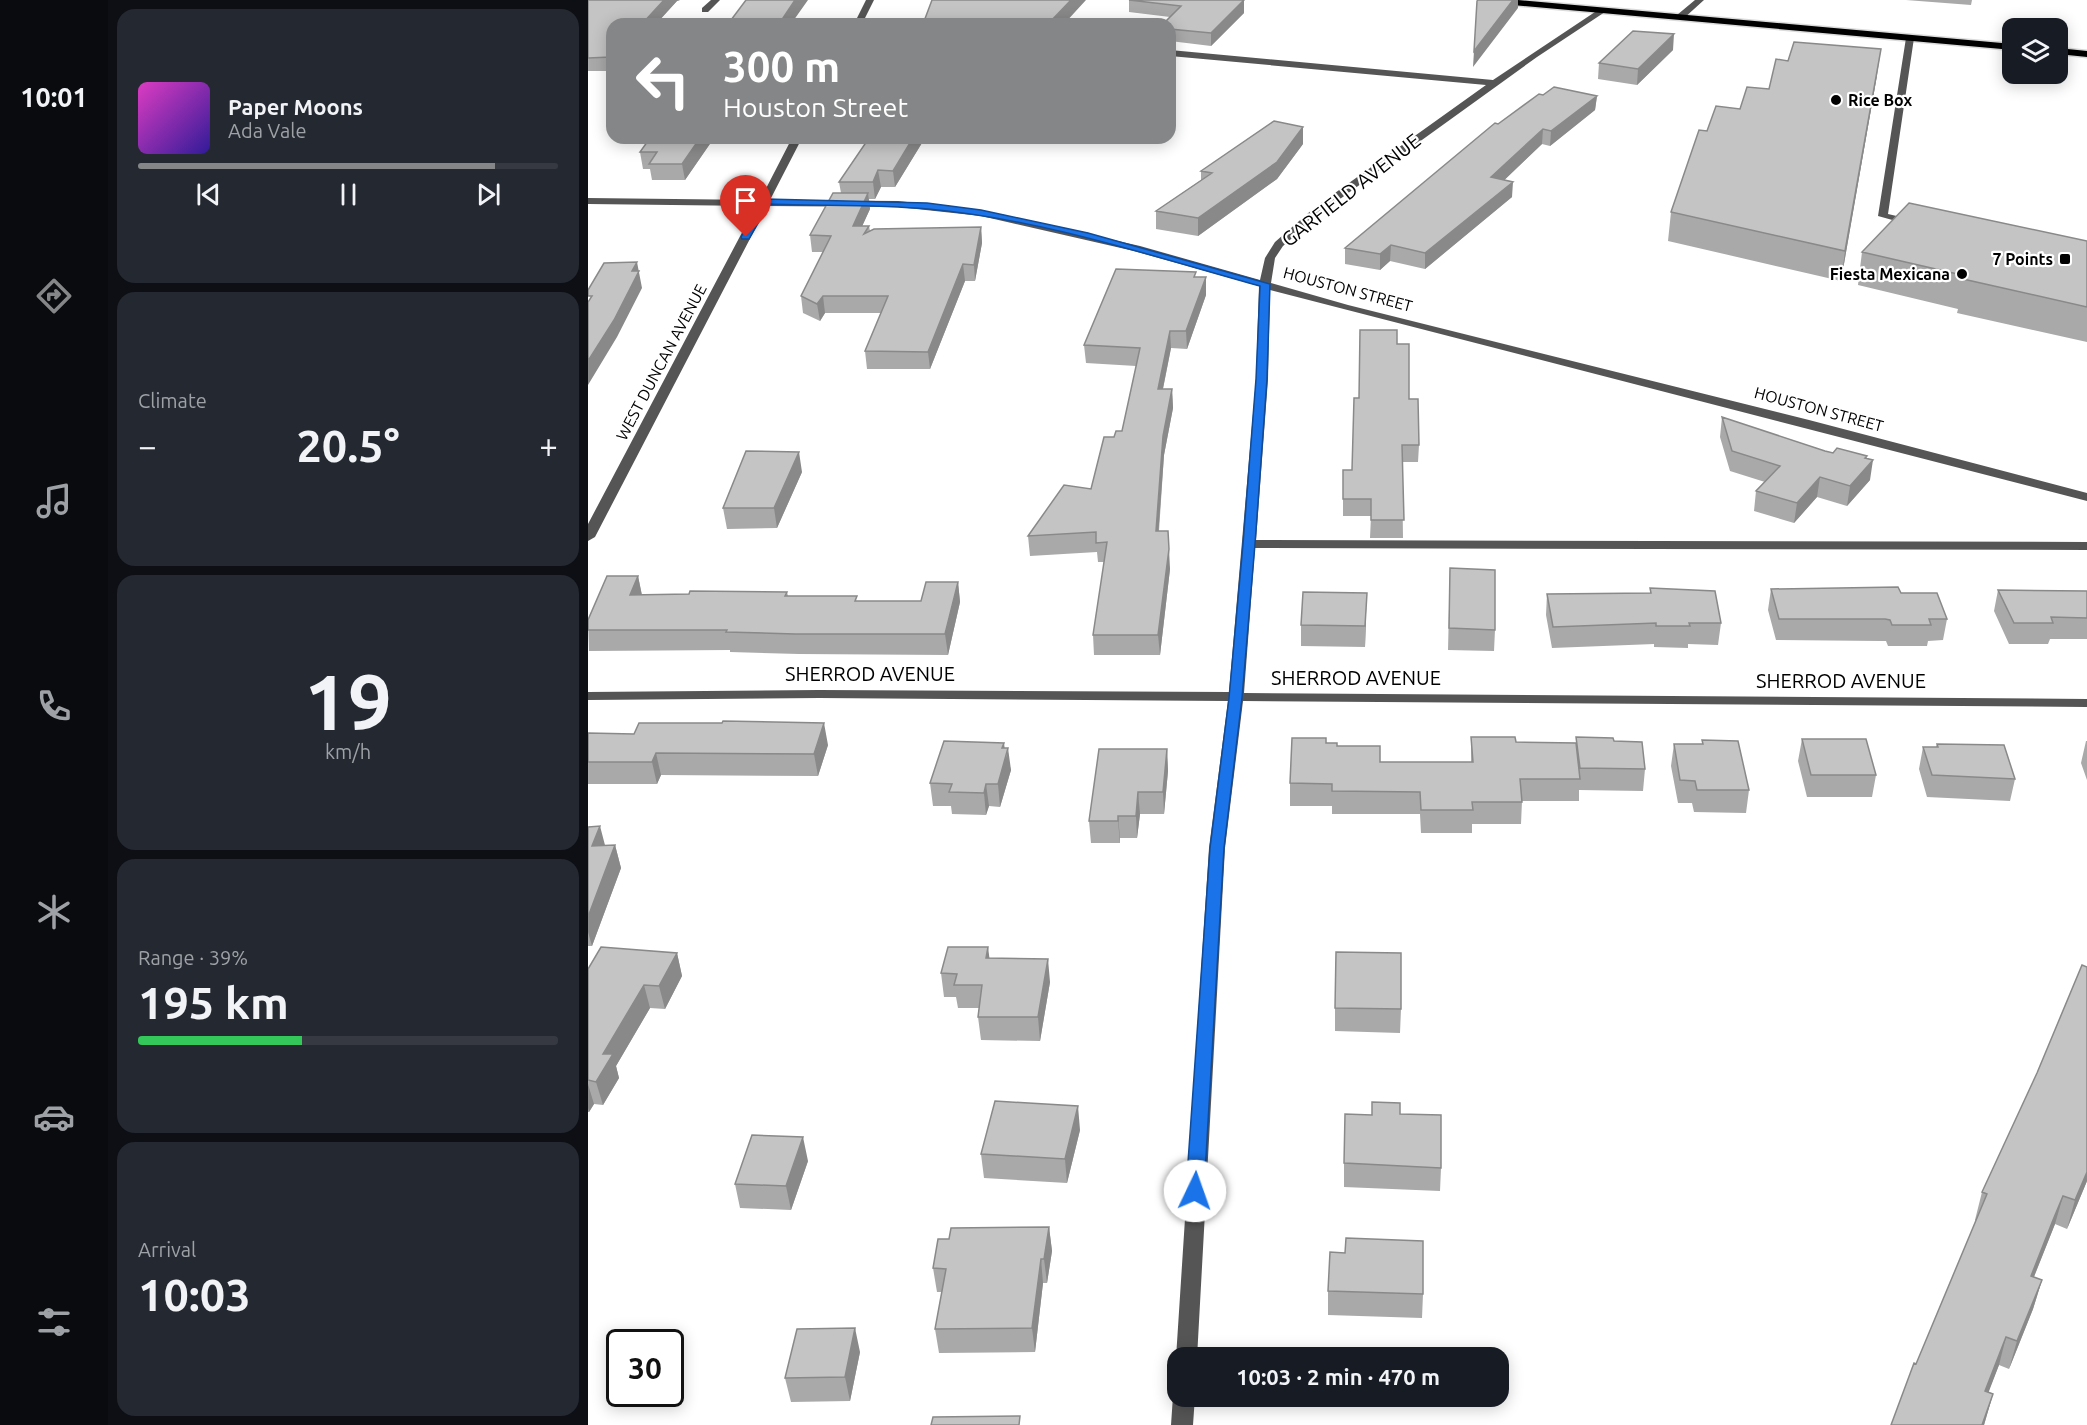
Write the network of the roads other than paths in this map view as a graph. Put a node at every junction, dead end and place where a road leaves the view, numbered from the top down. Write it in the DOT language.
graph roads {
  1 [pos="716,0"];
  2 [pos="870,0"];
  3 [pos="1490,0"];
  4 [pos="1700,0"];
  5 [pos="705,10"];
  6 [pos="1604,10"];
  7 [pos="1680,17"];
  8 [pos="861,18"];
  9 [pos="1910,38"];
  10 [pos="2002,46"];
  11 [pos="2068,52"];
  12 [pos="1176,54"];
  13 [pos="2087,54"];
  14 [pos="1496,83"];
  15 [pos="794,144"];
  16 [pos="588,201"];
  17 [pos="765,202"];
  18 [pos="1928,226"];
  19 [pos="1265,284"];
  20 [pos="2087,497"];
  21 [pos="588,537"];
  22 [pos="1249,544"];
  23 [pos="2087,546"];
  24 [pos="588,696"];
  25 [pos="1236,698"];
  26 [pos="2087,703"];
  27 [pos="1187,1347"];
  28 [pos="1183,1407"];
  29 [pos="1182,1425"];
  1 -- 5 [label="street"];
  2 -- 8 [label="street"];
  3 -- 6 [label="main road"];
  4 -- 7 [label="street"];
  6 -- 7 [label="main road"];
  6 -- 14 [label="street, GARFIELD AVENUE"];
  7 -- 9 [label="main road"];
  9 -- 10 [label="main road"];
  9 -- 18 [label="street"];
  11 -- 13 [label="main road"];
  12 -- 14 [label="street"];
  14 -- 19 [label="street, GARFIELD AVENUE"];
  15 -- 17 [label="street, WEST DUNCAN AVENUE"];
  16 -- 17 [label="street, HOUSTON STREET"];
  17 -- 19 [label="street, HOUSTON STREET"];
  17 -- 21 [label="street, WEST DUNCAN AVENUE"];
  19 -- 20 [label="street, HOUSTON STREET"];
  19 -- 22 [label="street, GARFIELD AVENUE"];
  22 -- 23 [label="street"];
  22 -- 25 [label="street, GARFIELD AVENUE"];
  24 -- 25 [label="street, SHERROD AVENUE"];
  25 -- 26 [label="street, SHERROD AVENUE"];
  25 -- 27 [label="street, GARFIELD AVENUE"];
  28 -- 29 [label="street"];
}
